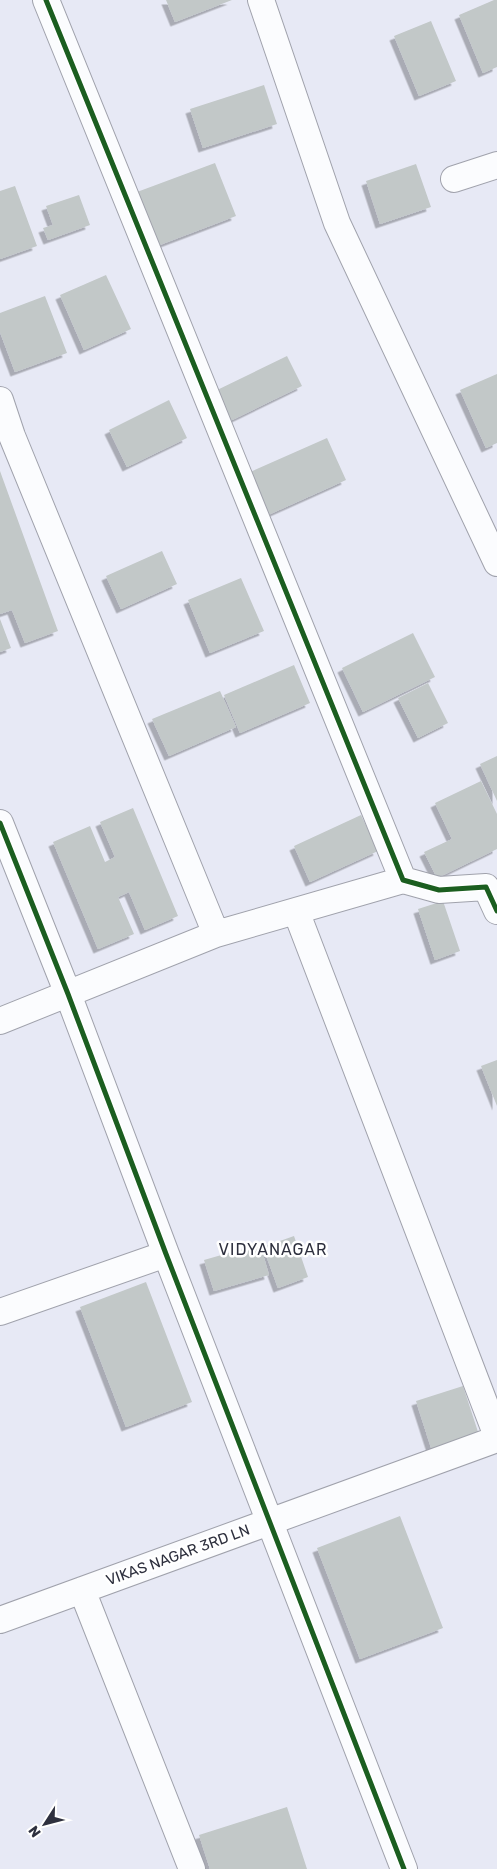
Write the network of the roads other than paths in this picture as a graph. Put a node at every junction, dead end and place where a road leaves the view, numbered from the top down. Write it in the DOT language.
graph roads {
  1 [pos="46,0"];
  2 [pos="261,0"];
  3 [pos="497,165"];
  4 [pos="454,179"];
  5 [pos="0,400"];
  6 [pos="497,564"];
  7 [pos="0,823"];
  8 [pos="403,880"];
  9 [pos="296,911"];
  10 [pos="497,911"];
  11 [pos="216,934"];
  12 [pos="68,994"];
  13 [pos="0,1020"];
  14 [pos="166,1254"];
  15 [pos="0,1312"];
  16 [pos="497,1438"];
  17 [pos="270,1522"];
  18 [pos="82,1590"];
  19 [pos="0,1620"];
  20 [pos="192,1869"];
  21 [pos="404,1869"];
  1 -- 8 [label="street"];
  2 -- 6 [label="street"];
  3 -- 4 [label="street"];
  5 -- 11 [label="street"];
  7 -- 12 [label="street"];
  8 -- 9 [label="street"];
  8 -- 10 [label="street"];
  9 -- 11 [label="street"];
  9 -- 16 [label="street"];
  11 -- 12 [label="street"];
  12 -- 13 [label="street"];
  12 -- 14 [label="street"];
  14 -- 15 [label="street"];
  14 -- 17 [label="street"];
  16 -- 17 [label="street, VIKAS NAGAR 3RD LN"];
  17 -- 18 [label="street, VIKAS NAGAR 3RD LN"];
  17 -- 21 [label="street"];
  18 -- 19 [label="street, VIKAS NAGAR 3RD LN"];
  18 -- 20 [label="street"];
}
